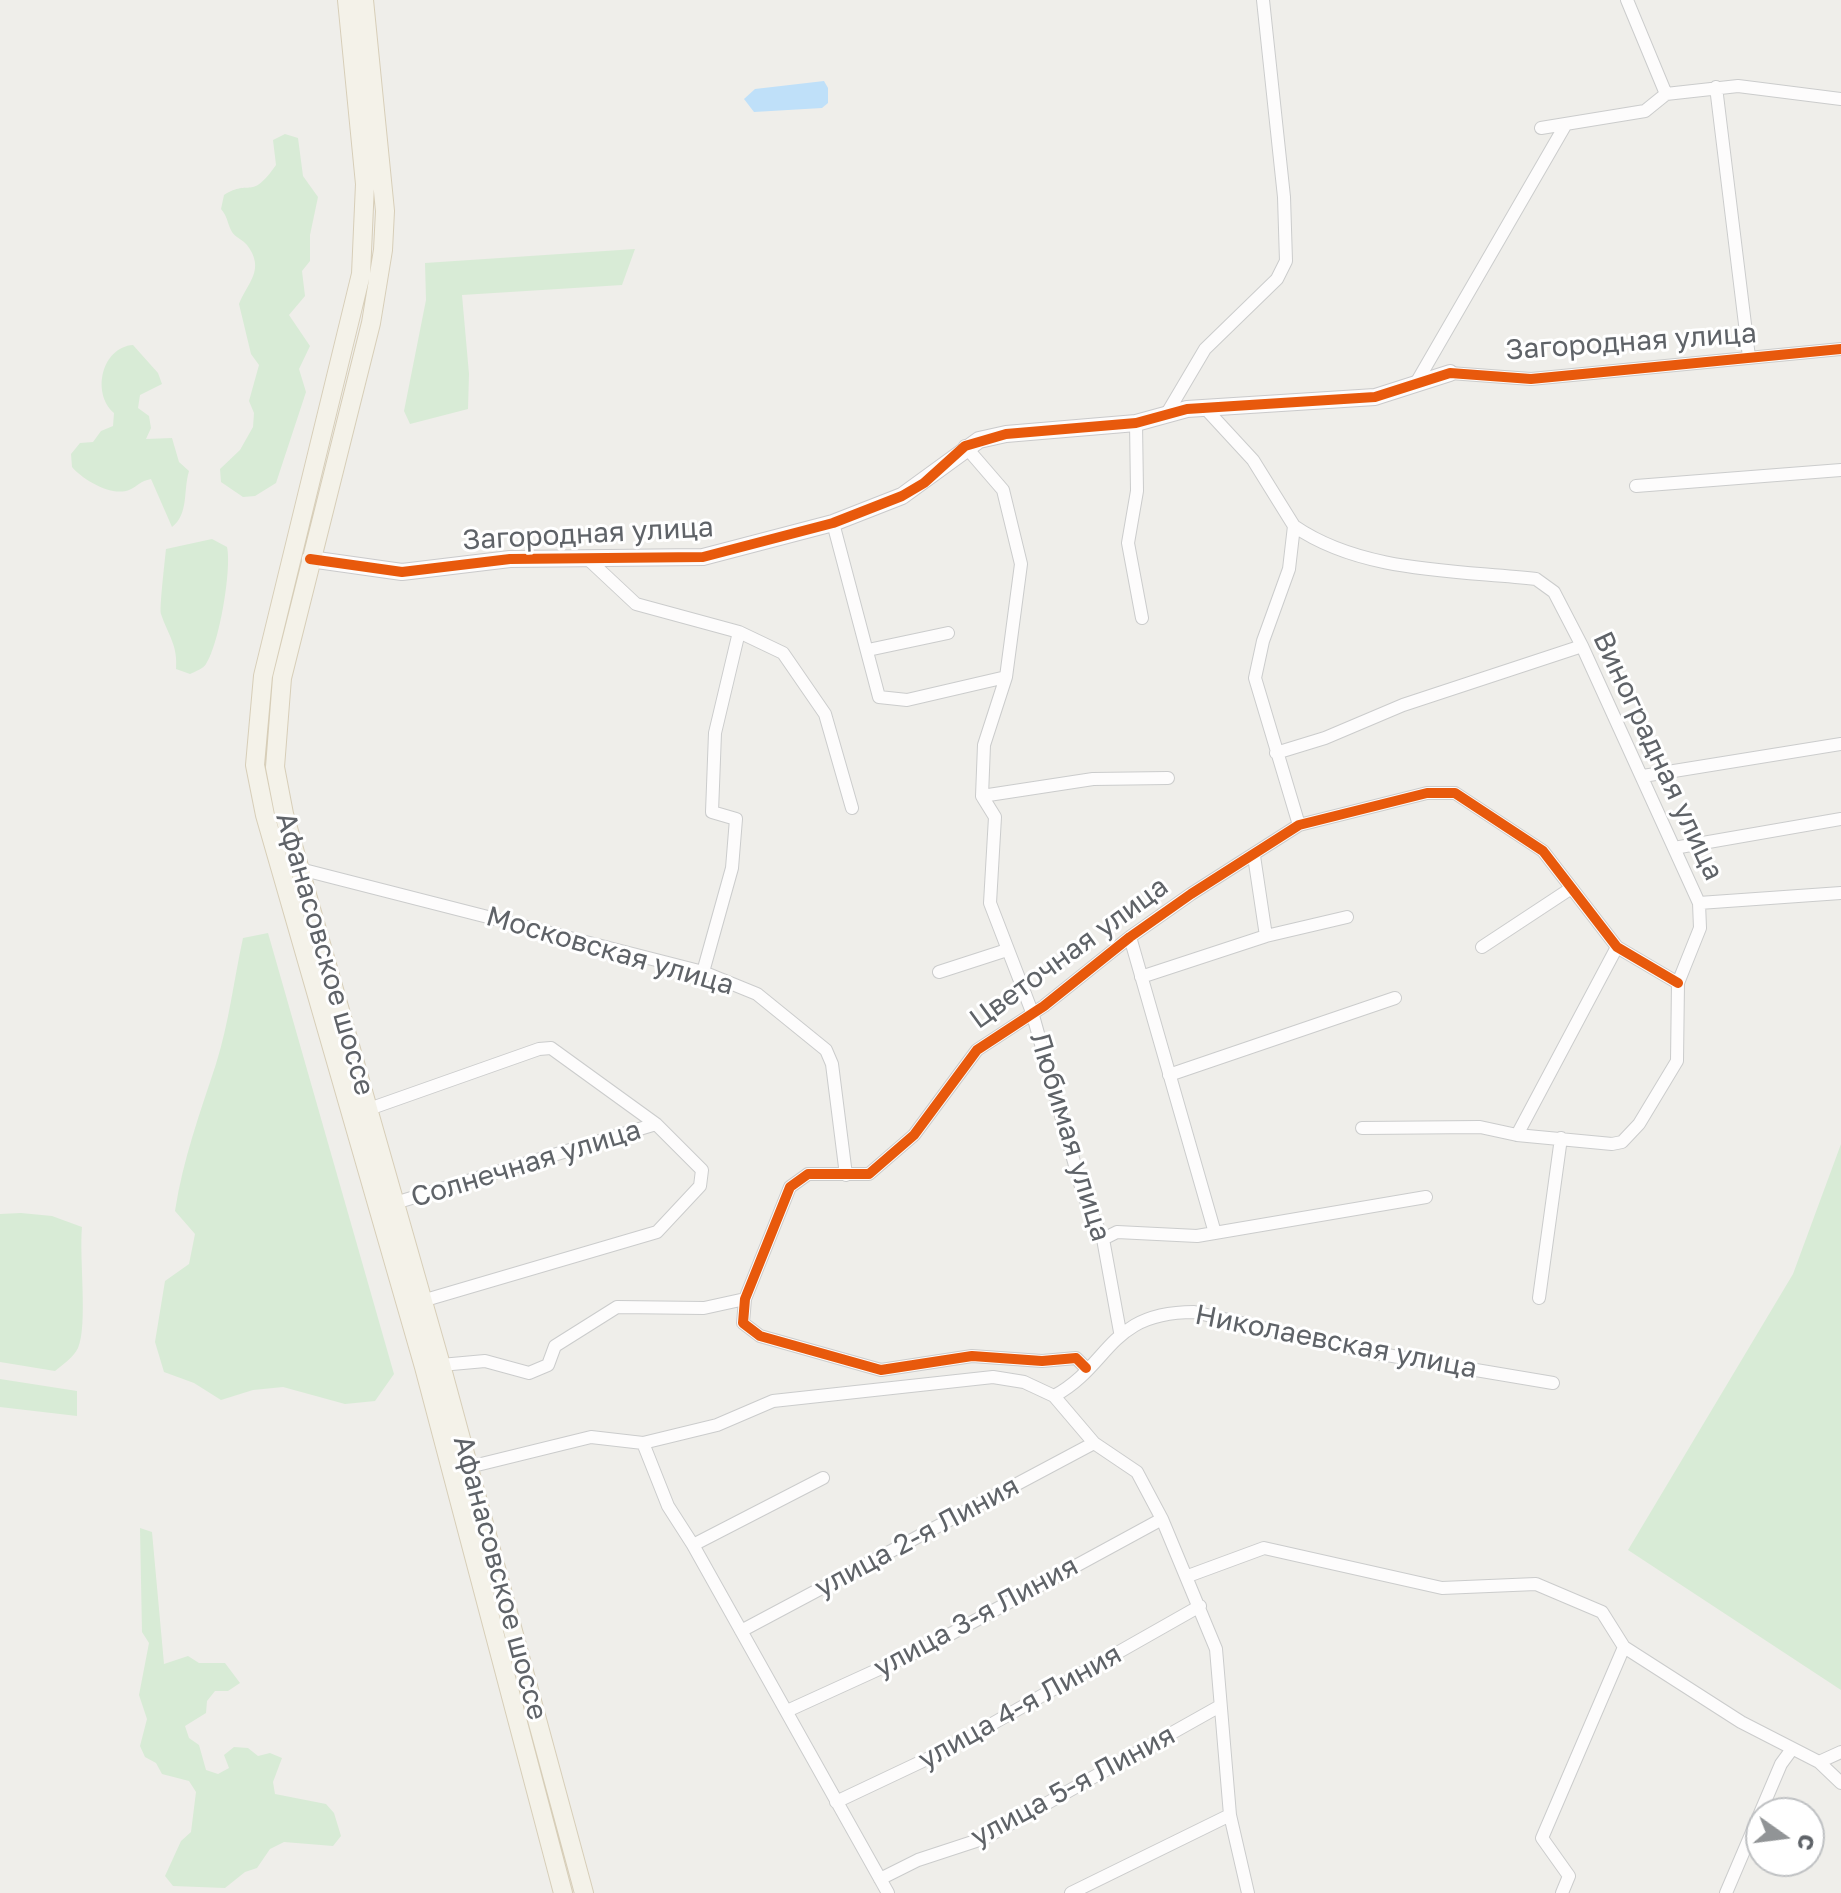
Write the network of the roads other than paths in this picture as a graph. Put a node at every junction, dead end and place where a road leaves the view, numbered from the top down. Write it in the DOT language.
graph roads {
  1 [pos="347,0"];
  2 [pos="364,0"];
  3 [pos="1263,0"];
  4 [pos="1627,0"];
  5 [pos="1716,87"];
  6 [pos="1666,94"];
  7 [pos="1841,99"];
  8 [pos="1566,124"];
  9 [pos="1541,128"];
  10 [pos="1841,349"];
  11 [pos="1749,357"];
  12 [pos="1450,373"];
  13 [pos="1415,385"];
  14 [pos="1205,408"];
  15 [pos="1166,415"];
  16 [pos="1136,423"];
  17 [pos="965,446"];
  18 [pos="1841,470"];
  19 [pos="1636,486"];
  20 [pos="833,523"];
  21 [pos="1294,526"];
  22 [pos="310,559"];
  23 [pos="589,560"];
  24 [pos="1142,618"];
  25 [pos="739,632"];
  26 [pos="948,633"];
  27 [pos="1582,646"];
  28 [pos="868,650"];
  29 [pos="1006,677"];
  30 [pos="1841,744"];
  31 [pos="1276,753"];
  32 [pos="1643,776"];
  33 [pos="1168,778"];
  34 [pos="982,796"];
  35 [pos="852,808"];
  36 [pos="1841,819"];
  37 [pos="1299,825"];
  38 [pos="1674,848"];
  39 [pos="1254,856"];
  40 [pos="300,869"];
  41 [pos="1570,889"];
  42 [pos="1841,893"];
  43 [pos="1699,903"];
  44 [pos="1347,917"];
  45 [pos="1266,936"];
  46 [pos="1130,937"];
  47 [pos="1482,947"];
  48 [pos="1617,947"];
  49 [pos="1007,950"];
  50 [pos="703,972"];
  51 [pos="939,972"];
  52 [pos="1141,977"];
  53 [pos="1678,983"];
  54 [pos="1395,998"];
  55 [pos="1032,1012"];
  56 [pos="1169,1075"];
  57 [pos="369,1109"];
  58 [pos="656,1124"];
  59 [pos="1362,1128"];
  60 [pos="1517,1135"];
  61 [pos="1561,1138"];
  62 [pos="846,1175"];
  63 [pos="1426,1197"];
  64 [pos="395,1203"];
  65 [pos="1215,1233"];
  66 [pos="1103,1239"];
  67 [pos="1539,1298"];
  68 [pos="745,1299"];
  69 [pos="422,1301"];
  70 [pos="1120,1332"];
  71 [pos="441,1365"];
  72 [pos="1086,1368"];
  73 [pos="1553,1383"];
  74 [pos="1054,1396"];
  75 [pos="643,1443"];
  76 [pos="1094,1443"];
  77 [pos="469,1467"];
  78 [pos="823,1478"];
  79 [pos="1162,1519"];
  80 [pos="693,1545"];
  81 [pos="1188,1576"];
  82 [pos="1200,1606"];
  83 [pos="741,1631"];
  84 [pos="1624,1647"];
  85 [pos="1220,1706"];
  86 [pos="787,1711"];
  87 [pos="1792,1749"];
  88 [pos="1841,1752"];
  89 [pos="1819,1762"];
  90 [pos="1841,1783"];
  91 [pos="836,1802"];
  92 [pos="1230,1815"];
  93 [pos="880,1879"];
  94 [pos="563,1893"];
  95 [pos="584,1893"];
  96 [pos="888,1893"];
  97 [pos="1071,1893"];
  98 [pos="1248,1893"];
  99 [pos="1562,1893"];
  100 [pos="1726,1893"];
  1 -- 94 [label="main road, Афанасовское шоссе"];
  2 -- 22 [label="main road, Афанасовское шоссе"];
  3 -- 15 [label="street"];
  4 -- 6 [label="street"];
  5 -- 6 [label="street"];
  5 -- 7 [label="street"];
  5 -- 11 [label="street"];
  6 -- 8 [label="street"];
  8 -- 9 [label="street"];
  8 -- 13 [label="street"];
  10 -- 11 [label="street, Загородная улица"];
  11 -- 12 [label="street, Загородная улица"];
  12 -- 13 [label="street, Загородная улица"];
  13 -- 14 [label="street, Загородная улица"];
  14 -- 15 [label="street, Загородная улица"];
  14 -- 21 [label="street"];
  15 -- 16 [label="street, Загородная улица"];
  16 -- 17 [label="street, Загородная улица"];
  16 -- 24 [label="street"];
  17 -- 20 [label="street, Загородная улица"];
  17 -- 29 [label="street, Любимая улица"];
  18 -- 19 [label="street"];
  20 -- 23 [label="street, Загородная улица"];
  20 -- 28 [label="street"];
  21 -- 27 [label="street, Виноградная улица"];
  21 -- 31 [label="street"];
  22 -- 23 [label="street, Загородная улица"];
  22 -- 40 [label="main road, Афанасовское шоссе"];
  23 -- 25 [label="street"];
  25 -- 35 [label="street"];
  25 -- 50 [label="street"];
  26 -- 28 [label="street"];
  27 -- 31 [label="street"];
  27 -- 32 [label="street, Виноградная улица"];
  28 -- 29 [label="street"];
  29 -- 34 [label="street, Любимая улица"];
  30 -- 32 [label="street"];
  31 -- 37 [label="street"];
  32 -- 38 [label="street, Виноградная улица"];
  33 -- 34 [label="street"];
  34 -- 49 [label="street, Любимая улица"];
  36 -- 38 [label="street"];
  37 -- 39 [label="street, Цветочная улица"];
  37 -- 41 [label="street"];
  38 -- 43 [label="street, Виноградная улица"];
  39 -- 45 [label="street"];
  39 -- 46 [label="street, Цветочная улица"];
  40 -- 50 [label="street, Московская улица"];
  40 -- 57 [label="main road, Афанасовское шоссе"];
  41 -- 47 [label="street"];
  41 -- 48 [label="street"];
  42 -- 43 [label="street"];
  43 -- 53 [label="street, Виноградная улица"];
  44 -- 45 [label="street"];
  45 -- 52 [label="street"];
  46 -- 52 [label="street"];
  46 -- 55 [label="street, Цветочная улица"];
  48 -- 53 [label="street"];
  48 -- 60 [label="street"];
  49 -- 51 [label="street"];
  49 -- 55 [label="street, Любимая улица"];
  50 -- 62 [label="street, Московская улица"];
  52 -- 56 [label="street"];
  53 -- 61 [label="street, Виноградная улица"];
  54 -- 56 [label="street"];
  55 -- 62 [label="street, Цветочная улица"];
  55 -- 66 [label="street, Любимая улица"];
  56 -- 65 [label="street"];
  57 -- 58 [label="street"];
  57 -- 64 [label="main road, Афанасовское шоссе"];
  58 -- 64 [label="street, Солнечная улица"];
  58 -- 69 [label="street"];
  59 -- 60 [label="street, Виноградная улица"];
  60 -- 61 [label="street, Виноградная улица"];
  61 -- 67 [label="street"];
  62 -- 68 [label="street, Цветочная улица"];
  63 -- 65 [label="street"];
  64 -- 69 [label="main road, Афанасовское шоссе"];
  65 -- 66 [label="street"];
  66 -- 70 [label="street, Любимая улица"];
  68 -- 71 [label="street"];
  68 -- 72 [label="street"];
  69 -- 71 [label="main road, Афанасовское шоссе"];
  70 -- 72 [label="street, Николаевская улица"];
  70 -- 73 [label="street, Николаевская улица"];
  71 -- 77 [label="main road, Афанасовское шоссе"];
  72 -- 74 [label="street, Николаевская улица"];
  74 -- 75 [label="street"];
  74 -- 76 [label="street"];
  75 -- 77 [label="street"];
  75 -- 80 [label="street"];
  76 -- 79 [label="street"];
  76 -- 83 [label="street, улица 2-я Линия"];
  77 -- 95 [label="main road, Афанасовское шоссе"];
  78 -- 80 [label="street"];
  79 -- 81 [label="street"];
  79 -- 86 [label="street, улица 3-я Линия"];
  80 -- 83 [label="street"];
  81 -- 82 [label="street"];
  81 -- 84 [label="street"];
  82 -- 85 [label="street"];
  82 -- 91 [label="street, улица 4-я Линия"];
  83 -- 86 [label="street"];
  84 -- 87 [label="street"];
  84 -- 99 [label="street"];
  85 -- 92 [label="street"];
  85 -- 93 [label="street, улица 5-я Линия"];
  86 -- 91 [label="street"];
  87 -- 89 [label="street"];
  87 -- 100 [label="street"];
  88 -- 89 [label="street"];
  89 -- 90 [label="street"];
  91 -- 93 [label="street"];
  92 -- 97 [label="street"];
  92 -- 98 [label="street"];
  93 -- 96 [label="street"];
}
